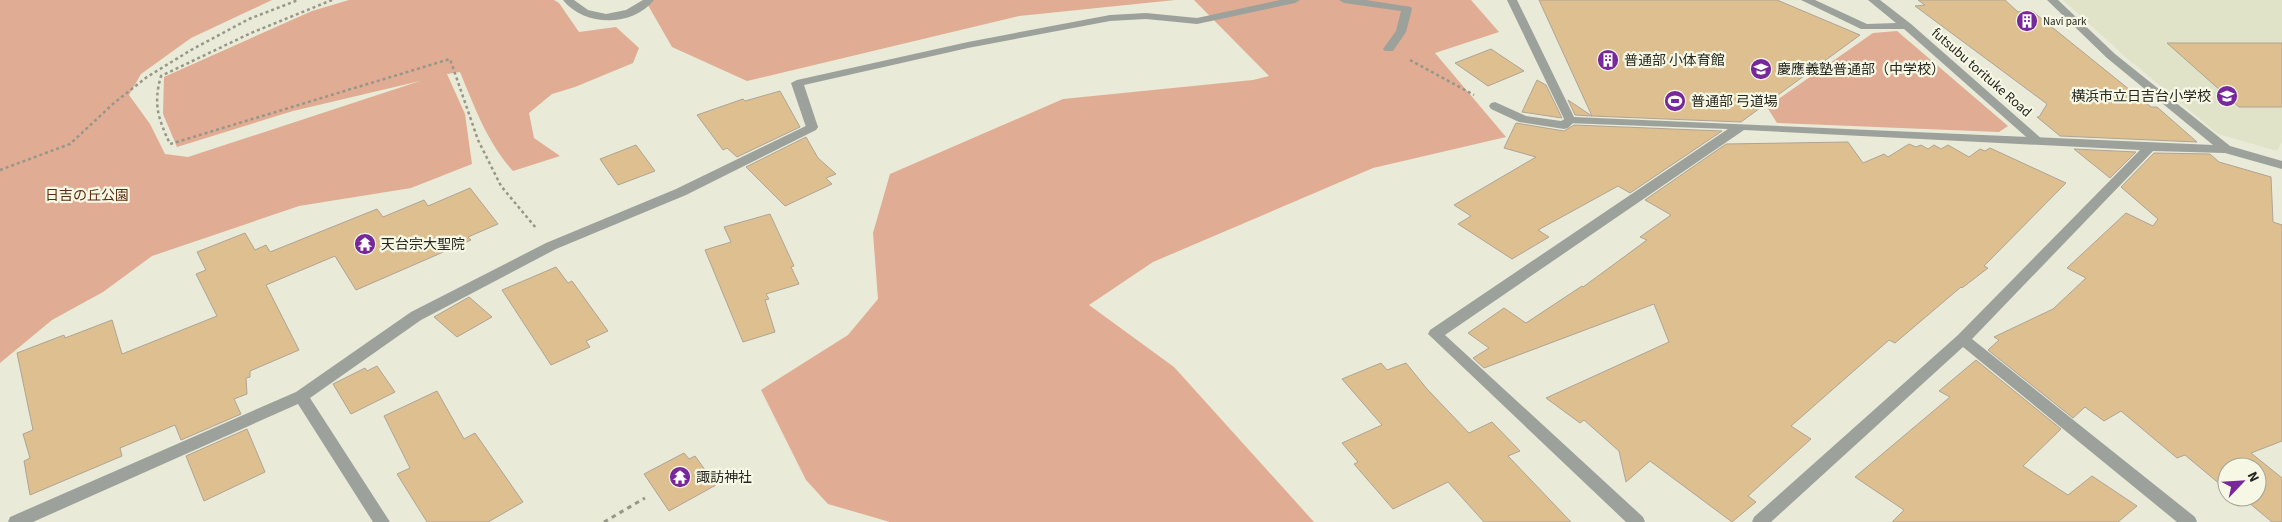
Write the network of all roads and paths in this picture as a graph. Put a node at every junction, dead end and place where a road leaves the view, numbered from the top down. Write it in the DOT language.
graph roads {
  1 [pos="298,0"];
  2 [pos="332,0"];
  3 [pos="568,0"];
  4 [pos="649,0"];
  5 [pos="1295,0"];
  6 [pos="1344,0"];
  7 [pos="1512,0"];
  8 [pos="1806,0"];
  9 [pos="1873,0"];
  10 [pos="2052,0"];
  11 [pos="1907,26"];
  12 [pos="1389,49"];
  13 [pos="1495,106"];
  14 [pos="1570,120"];
  15 [pos="1741,126"];
  16 [pos="2037,140"];
  17 [pos="2150,147"];
  18 [pos="2226,149"];
  19 [pos="2282,165"];
  20 [pos="0,170"];
  21 [pos="550,246"];
  22 [pos="1963,339"];
  23 [pos="300,396"];
  24 [pos="645,498"];
  25 [pos="16,522"];
  26 [pos="382,522"];
  27 [pos="604,522"];
  28 [pos="1637,522"];
  29 [pos="1760,522"];
  30 [pos="2189,522"];
  1 -- 20 [label="path"];
  2 -- 21 [label="path"];
  3 -- 4 [label="street"];
  5 -- 21 [label="street"];
  6 -- 12 [label="street"];
  7 -- 14 [label="street"];
  8 -- 11 [label="street"];
  9 -- 11 [label="street, futsubu torituke Road"];
  10 -- 18 [label="street"];
  11 -- 16 [label="street, futsubu torituke Road"];
  12 -- 13 [label="path"];
  13 -- 14 [label="street"];
  14 -- 15 [label="street"];
  15 -- 16 [label="street"];
  15 -- 28 [label="street"];
  16 -- 17 [label="street"];
  17 -- 18 [label="street"];
  17 -- 22 [label="street"];
  18 -- 19 [label="street"];
  21 -- 23 [label="street"];
  22 -- 29 [label="street"];
  22 -- 30 [label="street"];
  23 -- 25 [label="street"];
  23 -- 26 [label="street"];
  24 -- 27 [label="path"];
}
